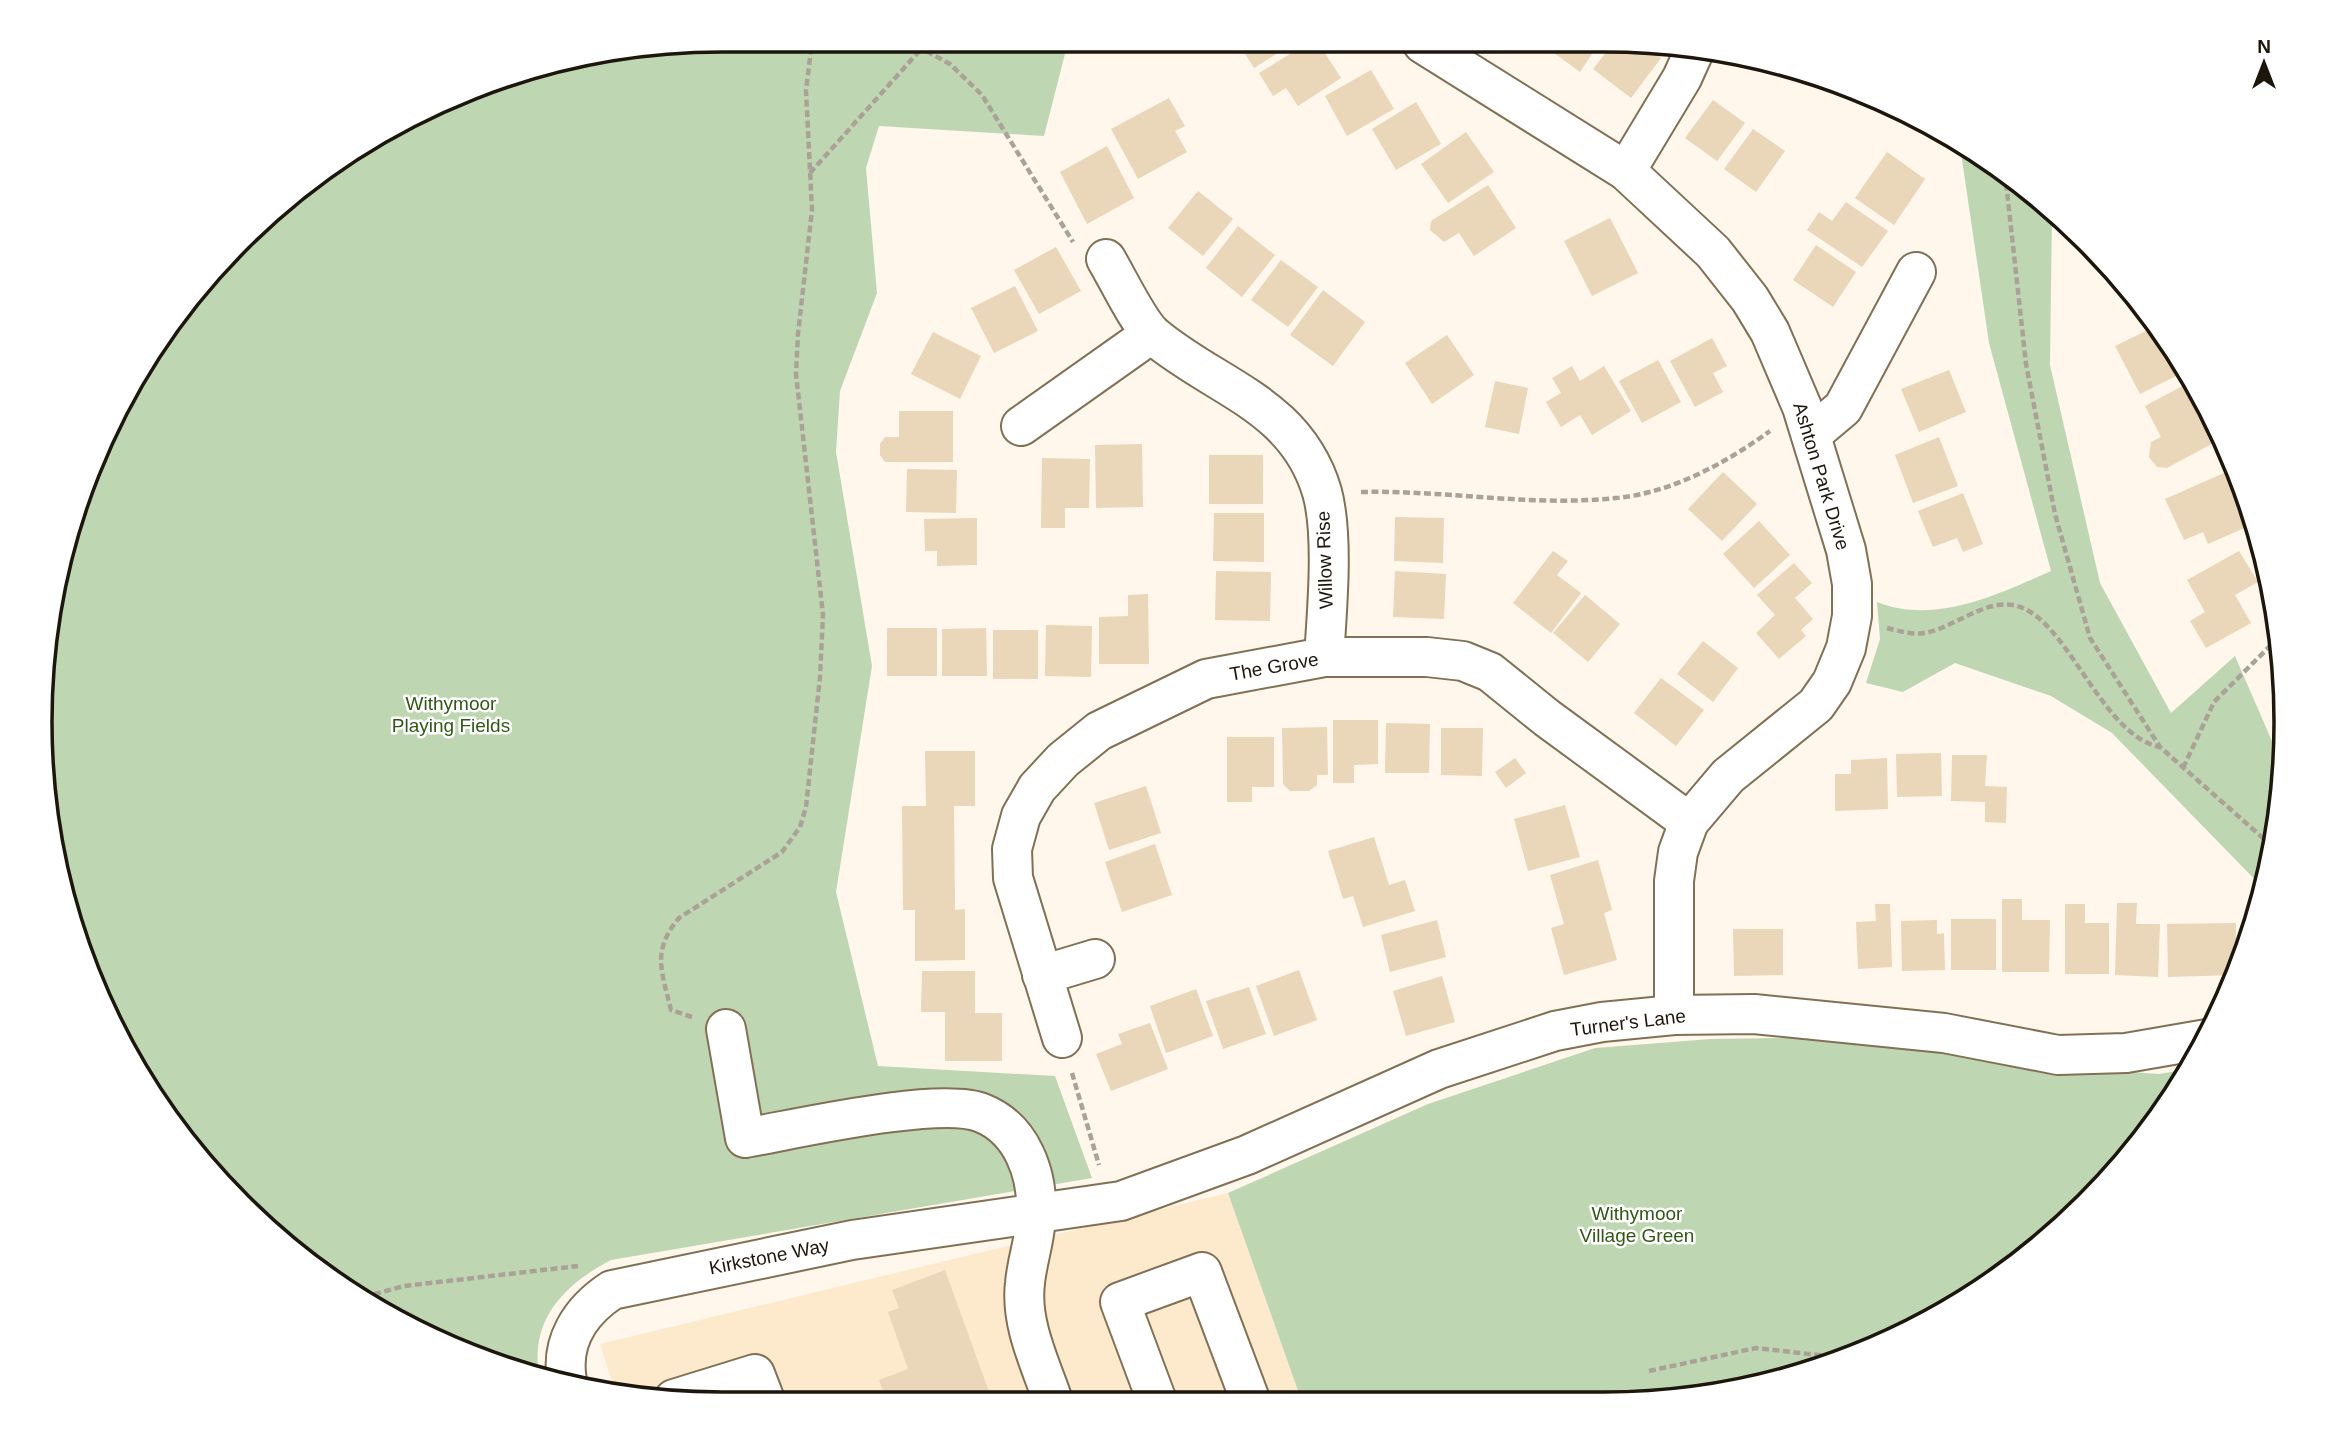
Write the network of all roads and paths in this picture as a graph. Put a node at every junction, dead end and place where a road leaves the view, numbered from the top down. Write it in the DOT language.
graph roads {
  1 [pos="811,52"];
  2 [pos="918,52"];
  3 [pos="929,52"];
  4 [pos="1436,52"];
  5 [pos="1691,58"];
  6 [pos="1626,171"];
  7 [pos="810,174"];
  8 [pos="2007,187"];
  9 [pos="1090,252"];
  10 [pos="1916,272"];
  11 [pos="1151,334"];
  12 [pos="1807,421"];
  13 [pos="1021,426"];
  14 [pos="1322,492"];
  15 [pos="1852,617"];
  16 [pos="2270,646"];
  17 [pos="1324,657"];
  18 [pos="2161,747"];
  19 [pos="2182,768"];
  20 [pos="1689,822"];
  21 [pos="2263,839"];
  22 [pos="1095,959"];
  23 [pos="1042,975"];
  24 [pos="1674,1015"];
  25 [pos="726,1030"];
  26 [pos="1062,1038"];
  27 [pos="2194,1041"];
  28 [pos="1101,1170"];
  29 [pos="1037,1214"];
  30 [pos="586,1265"];
  31 [pos="373,1294"];
  32 [pos="1825,1355"];
  33 [pos="1649,1371"];
  34 [pos="567,1374"];
  35 [pos="698,1391"];
  36 [pos="762,1392"];
  37 [pos="1050,1392"];
  38 [pos="1154,1392"];
  39 [pos="1247,1392"];
  1 -- 7 [label="path"];
  2 -- 7 [label="path"];
  3 -- 9 [label="path"];
  4 -- 6 [label="street, Ashton Park Drive"];
  5 -- 6 [label="street"];
  6 -- 12 [label="street, Ashton Park Drive"];
  7 -- 25 [label="path"];
  8 -- 18 [label="path"];
  9 -- 11 [label="street, Willow Rise"];
  10 -- 12 [label="street"];
  11 -- 13 [label="street"];
  11 -- 14 [label="street, Willow Rise"];
  12 -- 14 [label="path"];
  12 -- 15 [label="street, Ashton Park Drive"];
  14 -- 17 [label="street, Willow Rise"];
  15 -- 18 [label="path"];
  15 -- 20 [label="street, Ashton Park Drive"];
  16 -- 19 [label="path"];
  17 -- 20 [label="street, The Grove"];
  17 -- 23 [label="street, The Grove"];
  18 -- 19 [label="path"];
  19 -- 21 [label="path"];
  20 -- 24 [label="street, Ashton Park Drive"];
  22 -- 23 [label="street"];
  23 -- 26 [label="street, The Grove"];
  24 -- 27 [label="street, Turner's Lane"];
  24 -- 29 [label="street, Turner's Lane"];
  25 -- 29 [label="street"];
  26 -- 28 [label="path"];
  29 -- 34 [label="street, Kirkstone Way"];
  29 -- 37 [label="street"];
  30 -- 31 [label="path"];
  32 -- 33 [label="path"];
  35 -- 36 [label="street"];
  38 -- 39 [label="street"];
}
